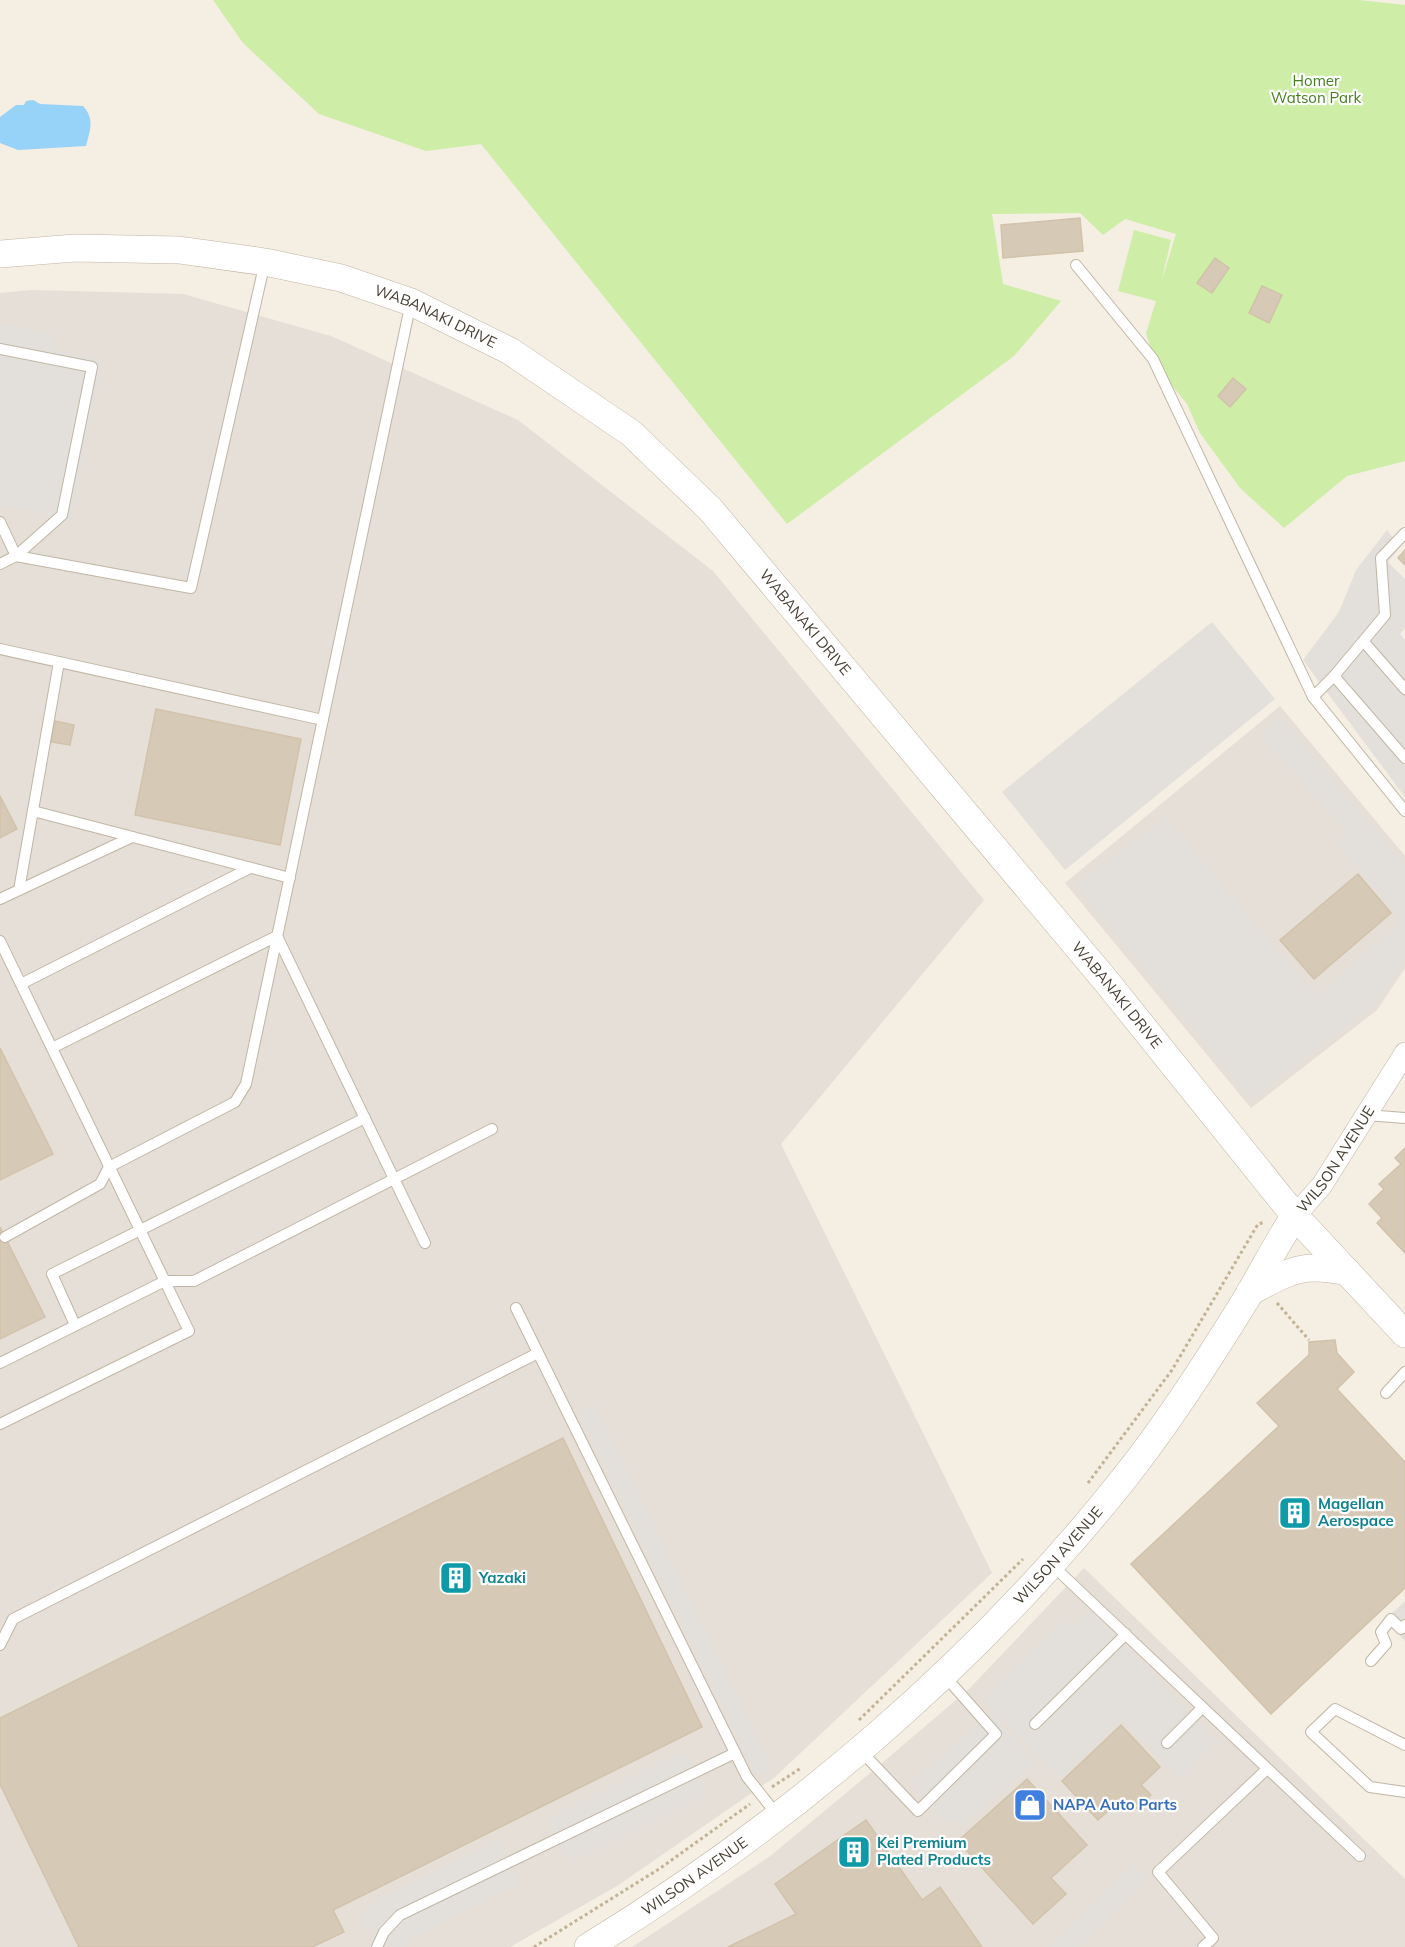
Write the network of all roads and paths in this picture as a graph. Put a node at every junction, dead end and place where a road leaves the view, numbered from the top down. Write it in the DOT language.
graph roads {
  1 [pos="0,254"];
  2 [pos="265,262"];
  3 [pos="1076,266"];
  4 [pos="411,302"];
  5 [pos="0,349"];
  6 [pos="0,522"];
  7 [pos="1405,533"];
  8 [pos="16,556"];
  9 [pos="0,564"];
  10 [pos="1364,642"];
  11 [pos="0,649"];
  12 [pos="59,662"];
  13 [pos="1334,676"];
  14 [pos="1405,689"];
  15 [pos="1313,697"];
  16 [pos="323,720"];
  17 [pos="1405,758"];
  18 [pos="33,811"];
  19 [pos="1405,811"];
  20 [pos="132,837"];
  21 [pos="250,868"];
  22 [pos="290,878"];
  23 [pos="19,890"];
  24 [pos="0,899"];
  25 [pos="277,936"];
  26 [pos="0,941"];
  27 [pos="21,984"];
  28 [pos="52,1048"];
  29 [pos="1405,1053"];
  30 [pos="1366,1115"];
  31 [pos="365,1118"];
  32 [pos="1405,1118"];
  33 [pos="492,1129"];
  34 [pos="110,1167"];
  35 [pos="394,1179"];
  36 [pos="1295,1216"];
  37 [pos="1258,1224"];
  38 [pos="140,1230"];
  39 [pos="5,1237"];
  40 [pos="425,1243"];
  41 [pos="1347,1272"];
  42 [pos="165,1281"];
  43 [pos="1250,1292"];
  44 [pos="1276,1302"];
  45 [pos="516,1308"];
  46 [pos="75,1325"];
  47 [pos="1405,1334"];
  48 [pos="1309,1340"];
  49 [pos="538,1353"];
  50 [pos="0,1363"];
  51 [pos="1405,1372"];
  52 [pos="1386,1393"];
  53 [pos="0,1424"];
  54 [pos="1085,1488"];
  55 [pos="1038,1560"];
  56 [pos="1405,1625"];
  57 [pos="1126,1634"];
  58 [pos="0,1645"];
  59 [pos="1371,1661"];
  60 [pos="942,1674"];
  61 [pos="1202,1708"];
  62 [pos="1035,1724"];
  63 [pos="856,1738"];
  64 [pos="1167,1743"];
  65 [pos="1405,1745"];
  66 [pos="735,1753"];
  67 [pos="805,1766"];
  68 [pos="1267,1769"];
  69 [pos="1405,1792"];
  70 [pos="761,1795"];
  71 [pos="778,1817"];
  72 [pos="1359,1856"];
  73 [pos="377,1947"];
  74 [pos="534,1947"];
  75 [pos="588,1947"];
  76 [pos="1203,1947"];
  1 -- 2 [label="street, WABANAKI DRIVE"];
  2 -- 4 [label="street, WABANAKI DRIVE"];
  2 -- 8 [label="lane"];
  3 -- 15 [label="lane"];
  4 -- 16 [label="lane"];
  4 -- 36 [label="street, WABANAKI DRIVE"];
  5 -- 8 [label="lane"];
  6 -- 8 [label="lane"];
  7 -- 10 [label="lane"];
  8 -- 9 [label="lane"];
  10 -- 13 [label="lane"];
  10 -- 14 [label="lane"];
  11 -- 12 [label="lane"];
  12 -- 16 [label="lane"];
  12 -- 18 [label="lane"];
  13 -- 15 [label="lane"];
  13 -- 17 [label="lane"];
  15 -- 19 [label="lane"];
  16 -- 22 [label="lane"];
  18 -- 20 [label="lane"];
  18 -- 23 [label="lane"];
  20 -- 21 [label="lane"];
  20 -- 23 [label="lane"];
  21 -- 22 [label="lane"];
  21 -- 27 [label="lane"];
  22 -- 25 [label="lane"];
  23 -- 24 [label="lane"];
  25 -- 28 [label="lane"];
  25 -- 31 [label="lane"];
  25 -- 34 [label="lane"];
  26 -- 27 [label="lane"];
  27 -- 28 [label="lane"];
  28 -- 34 [label="lane"];
  29 -- 30 [label="street, WILSON AVENUE"];
  30 -- 32 [label="lane"];
  30 -- 36 [label="street, WILSON AVENUE"];
  31 -- 35 [label="lane"];
  31 -- 38 [label="lane"];
  33 -- 35 [label="lane"];
  34 -- 38 [label="lane"];
  34 -- 39 [label="lane"];
  35 -- 40 [label="lane"];
  35 -- 42 [label="lane"];
  36 -- 41 [label="street, WABANAKI DRIVE"];
  36 -- 43 [label="street, WILSON AVENUE"];
  37 -- 54 [label="path"];
  38 -- 42 [label="lane"];
  38 -- 46 [label="lane"];
  41 -- 43 [label="street"];
  41 -- 47 [label="street, WABANAKI DRIVE"];
  42 -- 46 [label="lane"];
  42 -- 53 [label="lane"];
  43 -- 55 [label="street, WILSON AVENUE"];
  44 -- 48 [label="path"];
  45 -- 49 [label="lane"];
  46 -- 50 [label="lane"];
  49 -- 58 [label="lane"];
  49 -- 66 [label="lane"];
  51 -- 52 [label="lane"];
  55 -- 57 [label="lane"];
  55 -- 60 [label="street, WILSON AVENUE"];
  55 -- 63 [label="path"];
  56 -- 59 [label="lane"];
  57 -- 61 [label="lane"];
  57 -- 62 [label="lane"];
  60 -- 63 [label="street, WILSON AVENUE"];
  60 -- 63 [label="lane"];
  61 -- 64 [label="lane"];
  61 -- 68 [label="lane"];
  63 -- 71 [label="street, WILSON AVENUE"];
  65 -- 69 [label="lane"];
  66 -- 70 [label="lane"];
  66 -- 73 [label="lane"];
  67 -- 70 [label="path"];
  68 -- 72 [label="lane"];
  68 -- 76 [label="lane"];
  70 -- 71 [label="lane"];
  70 -- 74 [label="path"];
  71 -- 75 [label="street, WILSON AVENUE"];
}
